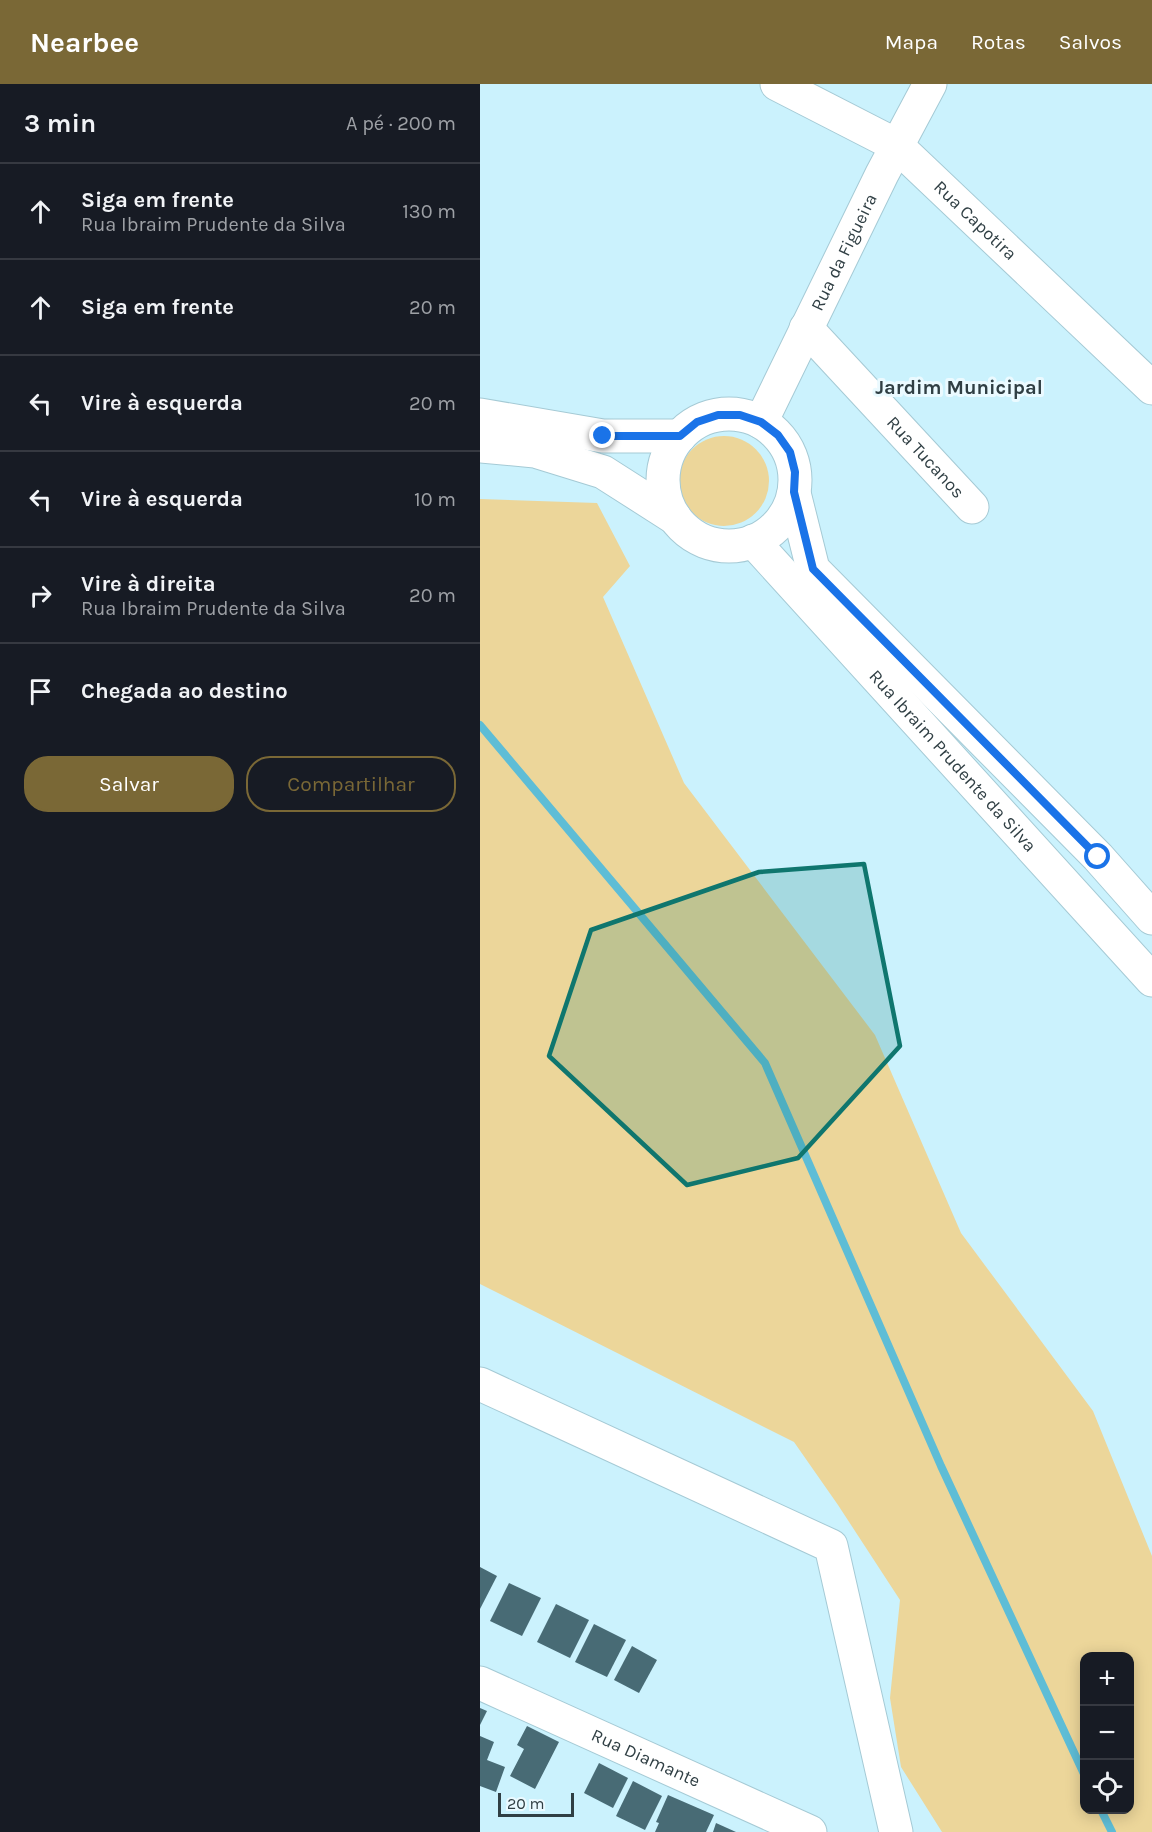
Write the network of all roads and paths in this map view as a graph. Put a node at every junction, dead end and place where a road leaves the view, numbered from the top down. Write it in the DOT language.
graph roads {
  1 [pos="777,84"];
  2 [pos="930,84"];
  3 [pos="896,146"];
  4 [pos="806,328"];
  5 [pos="1152,388"];
  6 [pos="480,415"];
  7 [pos="761,422"];
  8 [pos="680,436"];
  9 [pos="480,446"];
  10 [pos="794,492"];
  11 [pos="972,507"];
  12 [pos="675,518"];
  13 [pos="753,541"];
  14 [pos="1152,918"];
  15 [pos="1152,980"];
  16 [pos="480,1384"];
  17 [pos="480,1683"];
  18 [pos="810,1832"];
  19 [pos="896,1832"];
  1 -- 3 [label="street, Rua Capotira"];
  2 -- 3 [label="street, Rua da Figueira"];
  3 -- 4 [label="street, Rua da Figueira"];
  3 -- 5 [label="street, Rua Capotira"];
  4 -- 7 [label="street, Rua da Figueira"];
  4 -- 11 [label="street, Rua Tucanos"];
  6 -- 8 [label="street"];
  7 -- 8 [label="street"];
  7 -- 10 [label="street"];
  8 -- 12 [label="street"];
  9 -- 12 [label="street"];
  10 -- 13 [label="street"];
  10 -- 14 [label="street, Rua Ibraim Prudente da Silva"];
  12 -- 13 [label="street"];
  13 -- 15 [label="street, Rua Ibraim Prudente da Silva"];
  16 -- 19 [label="street"];
  17 -- 18 [label="street, Rua Diamante"];
}
